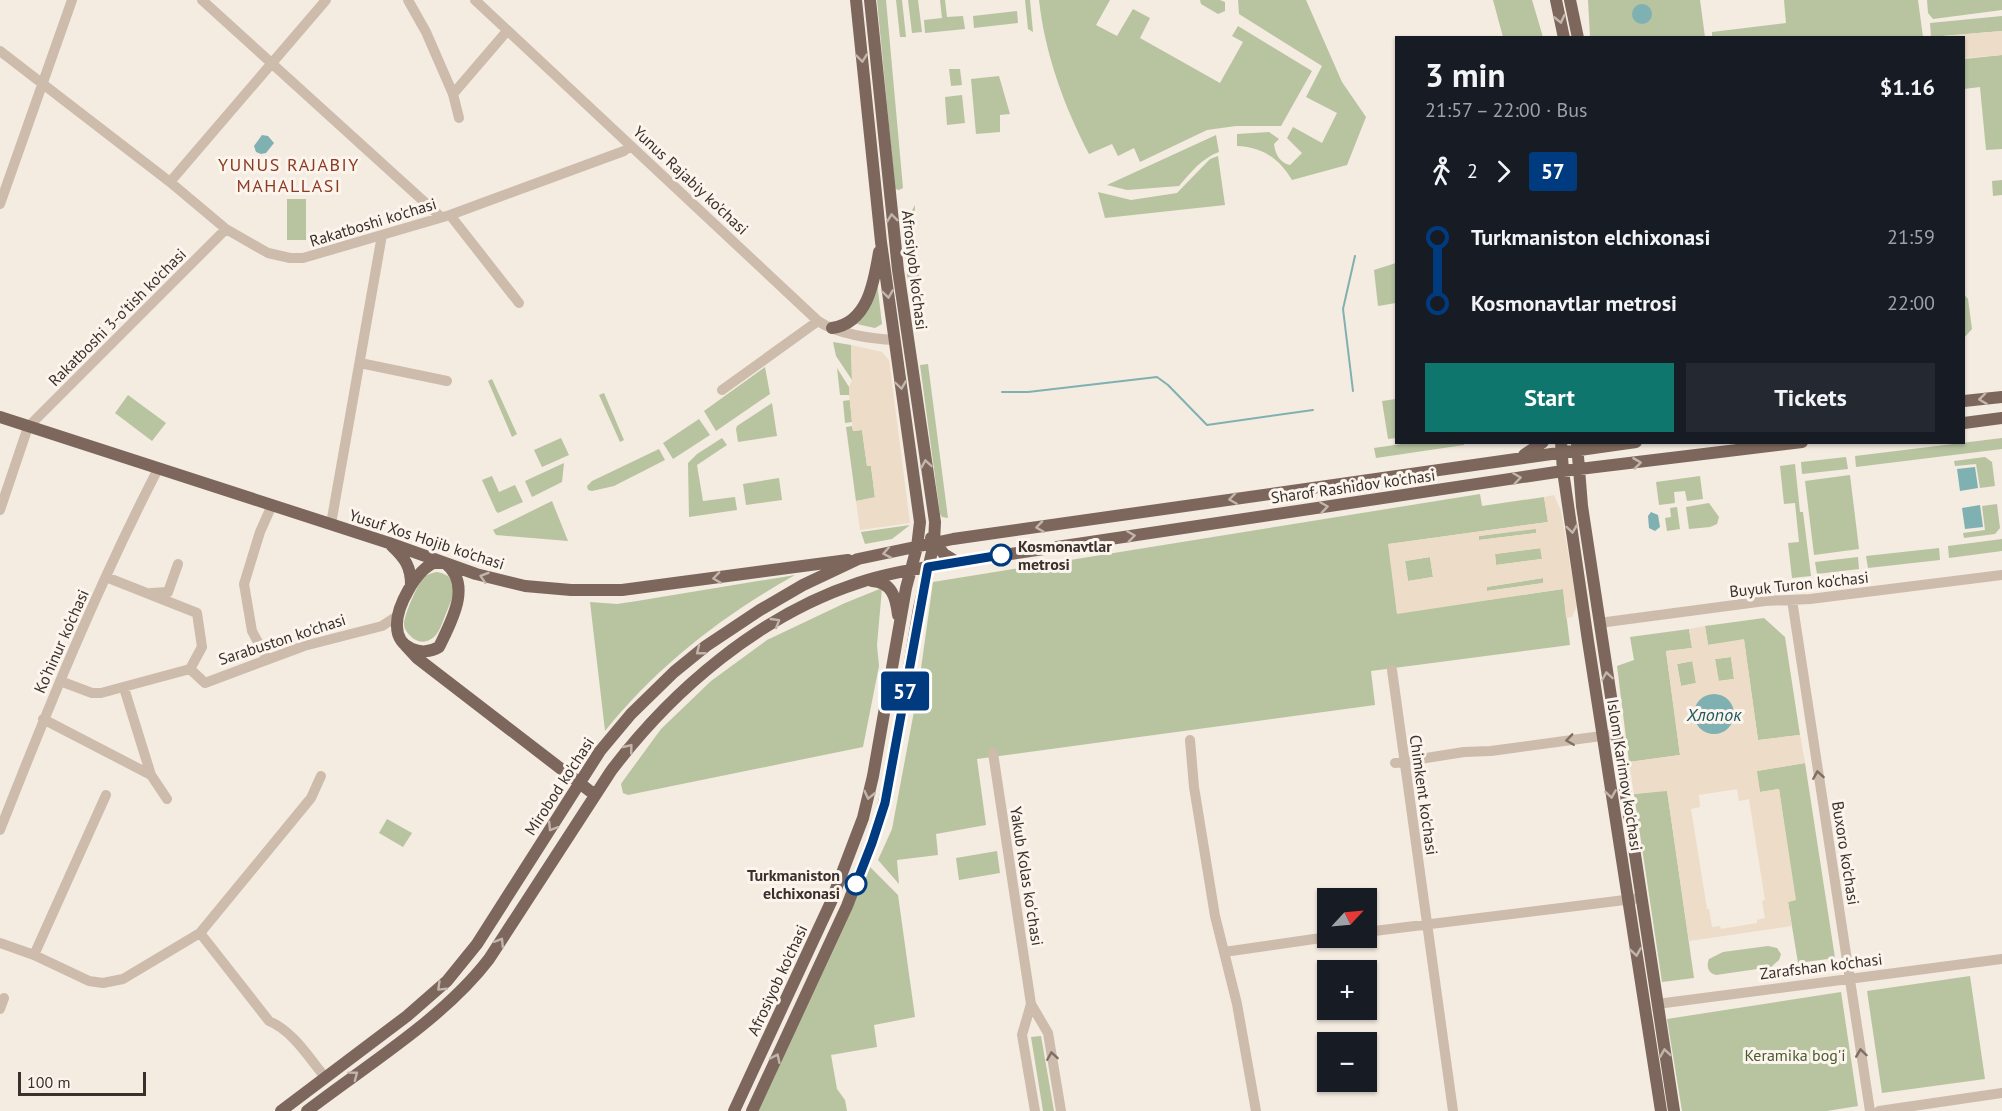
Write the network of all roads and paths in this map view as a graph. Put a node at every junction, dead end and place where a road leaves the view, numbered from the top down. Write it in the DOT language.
graph roads {
  1 [pos="72,0"];
  2 [pos="202,0"];
  3 [pos="327,0"];
  4 [pos="408,0"];
  5 [pos="475,0"];
  6 [pos="856,0"];
  7 [pos="870,0"];
  8 [pos="1556,0"];
  9 [pos="1570,0"];
  10 [pos="507,31"];
  11 [pos="1564,36"];
  12 [pos="1578,36"];
  13 [pos="0,51"];
  14 [pos="272,63"];
  15 [pos="42,83"];
  16 [pos="453,94"];
  17 [pos="459,118"];
  18 [pos="630,146"];
  19 [pos="170,182"];
  20 [pos="2,190"];
  21 [pos="0,204"];
  22 [pos="446,216"];
  23 [pos="226,229"];
  24 [pos="382,235"];
  25 [pos="881,242"];
  26 [pos="519,303"];
  27 [pos="818,321"];
  28 [pos="832,328"];
  29 [pos="901,339"];
  30 [pos="360,363"];
  31 [pos="447,381"];
  32 [pos="722,390"];
  33 [pos="2002,397"];
  34 [pos="1965,401"];
  35 [pos="0,417"];
  36 [pos="2002,418"];
  37 [pos="1965,423"];
  38 [pos="28,427"];
  39 [pos="1541,444"];
  40 [pos="1606,444"];
  41 [pos="1786,444"];
  42 [pos="1577,446"];
  43 [pos="1561,447"];
  44 [pos="1511,459"];
  45 [pos="158,469"];
  46 [pos="1578,470"];
  47 [pos="1563,471"];
  48 [pos="272,505"];
  49 [pos="0,510"];
  50 [pos="920,522"];
  51 [pos="935,522"];
  52 [pos="331,524"];
  53 [pos="953,539"];
  54 [pos="389,543"];
  55 [pos="934,543"];
  56 [pos="917,547"];
  57 [pos="858,559"];
  58 [pos="957,562"];
  59 [pos="445,563"];
  60 [pos="178,564"];
  61 [pos="928,567"];
  62 [pos="910,571"];
  63 [pos="2002,575"];
  64 [pos="106,578"];
  65 [pos="862,581"];
  66 [pos="411,586"];
  67 [pos="148,594"];
  68 [pos="1792,600"];
  69 [pos="399,615"];
  70 [pos="1599,623"];
  71 [pos="382,626"];
  72 [pos="898,632"];
  73 [pos="405,645"];
  74 [pos="439,647"];
  75 [pos="267,659"];
  76 [pos="190,669"];
  77 [pos="1392,670"];
  78 [pos="439,674"];
  79 [pos="60,681"];
  80 [pos="124,688"];
  81 [pos="43,719"];
  82 [pos="1616,734"];
  83 [pos="1602,736"];
  84 [pos="1190,740"];
  85 [pos="993,753"];
  86 [pos="1400,762"];
  87 [pos="151,775"];
  88 [pos="321,776"];
  89 [pos="579,784"];
  90 [pos="106,795"];
  91 [pos="595,795"];
  92 [pos="167,799"];
  93 [pos="0,830"];
  94 [pos="1641,898"];
  95 [pos="1628,899"];
  96 [pos="1427,925"];
  97 [pos="1377,931"];
  98 [pos="200,933"];
  99 [pos="1317,939"];
  100 [pos="0,942"];
  101 [pos="1224,952"];
  102 [pos="34,955"];
  103 [pos="2002,959"];
  104 [pos="1850,979"];
  105 [pos="4,998"];
  106 [pos="1031,1004"];
  107 [pos="1651,1005"];
  108 [pos="0,1009"];
  109 [pos="325,1077"];
  110 [pos="2002,1093"];
  111 [pos="281,1111"];
  112 [pos="307,1111"];
  113 [pos="734,1111"];
  114 [pos="752,1111"];
  115 [pos="1035,1111"];
  116 [pos="1061,1111"];
  117 [pos="1257,1111"];
  118 [pos="1453,1111"];
  119 [pos="1661,1111"];
  120 [pos="1674,1111"];
  121 [pos="1870,1111"];
  122 [pos="1879,1111"];
  1 -- 15 [label="street"];
  2 -- 14 [label="street"];
  3 -- 14 [label="street"];
  4 -- 16 [label="street"];
  5 -- 10 [label="street, Yunus Rajabiy ko'chasi"];
  6 -- 25 [label="main road, Afrosiyob ko'chasi, one-way"];
  29 -- 7 [label="main road, Afrosiyob ko'chasi, one-way"];
  8 -- 11 [label="main road, one-way"];
  9 -- 12 [label="main road"];
  10 -- 16 [label="street"];
  10 -- 18 [label="street, Yunus Rajabiy ko'chasi"];
  13 -- 15 [label="street, Rakatboshi ko'chasi"];
  14 -- 19 [label="street"];
  14 -- 22 [label="street"];
  15 -- 19 [label="street, Rakatboshi ko'chasi"];
  15 -- 20 [label="street"];
  16 -- 17 [label="street"];
  18 -- 22 [label="street, Rakatboshi ko'chasi"];
  18 -- 27 [label="street, Yunus Rajabiy ko'chasi"];
  19 -- 23 [label="street, Rakatboshi ko'chasi"];
  20 -- 21 [label="street"];
  22 -- 24 [label="street, Rakatboshi ko'chasi"];
  22 -- 26 [label="street"];
  23 -- 24 [label="street, Rakatboshi ko'chasi"];
  23 -- 38 [label="street, Rakatboshi 3-o'tish ko'chasi"];
  24 -- 30 [label="street"];
  25 -- 28 [label="main road"];
  25 -- 29 [label="main road, Afrosiyob ko'chasi, one-way"];
  27 -- 28 [label="street, Yunus Rajabiy ko'chasi"];
  27 -- 32 [label="street"];
  28 -- 29 [label="street, Yunus Rajabiy ko'chasi"];
  29 -- 50 [label="main road, Afrosiyob ko'chasi, one-way"];
  51 -- 29 [label="main road, Afrosiyob ko'chasi, one-way"];
  30 -- 31 [label="street"];
  30 -- 52 [label="street"];
  33 -- 34 [label="main road, one-way"];
  35 -- 38 [label="main road, Yusuf Xos Hojib ko'chasi"];
  36 -- 37 [label="main road"];
  38 -- 45 [label="main road, Yusuf Xos Hojib ko'chasi"];
  38 -- 49 [label="street"];
  39 -- 44 [label="main road"];
  40 -- 42 [label="main road, Sharof Rashidov ko'chasi"];
  46 -- 41 [label="main road, Sharof Rashidov ko'chasi, one-way"];
  42 -- 43 [label="main road, Sharof Rashidov ko'chasi"];
  42 -- 46 [label="main road, Islom Karimov ko'chasi"];
  43 -- 44 [label="main road, Sharof Rashidov ko'chasi"];
  43 -- 47 [label="main road, Islom Karimov ko'chasi"];
  44 -- 53 [label="main road, Sharof Rashidov ko'chasi, one-way"];
  45 -- 48 [label="main road, Yusuf Xos Hojib ko'chasi"];
  45 -- 64 [label="street, Ko‘hinur ko‘chasi"];
  46 -- 47 [label="main road, Sharof Rashidov ko'chasi"];
  46 -- 70 [label="main road, Islom Karimov ko'chasi"];
  58 -- 47 [label="main road, Sharof Rashidov ko'chasi, one-way"];
  47 -- 83 [label="main road, Islom Karimov ko'chasi, one-way"];
  48 -- 52 [label="main road, Yusuf Xos Hojib ko'chasi"];
  48 -- 75 [label="street"];
  50 -- 55 [label="main road, Afrosiyob ko'chasi"];
  50 -- 56 [label="main road, Afrosiyob ko'chasi"];
  51 -- 53 [label="main road"];
  51 -- 55 [label="main road, Afrosiyob ko'chasi"];
  52 -- 54 [label="main road, Yusuf Xos Hojib ko'chasi"];
  53 -- 55 [label="main road, Sharof Rashidov ko'chasi"];
  54 -- 59 [label="main road, Yusuf Xos Hojib ko'chasi"];
  54 -- 66 [label="main road"];
  55 -- 56 [label="main road, Sharof Rashidov ko'chasi"];
  55 -- 58 [label="main road, Afrosiyob ko'chasi"];
  55 -- 61 [label="main road, Afrosiyob ko'chasi"];
  56 -- 57 [label="main road, Mirobod ko'chasi, one-way"];
  56 -- 61 [label="main road"];
  56 -- 62 [label="main road, Afrosiyob ko'chasi"];
  57 -- 59 [label="main road, Yusuf Xos Hojib ko'chasi, one-way"];
  57 -- 89 [label="main road, Mirobod ko'chasi, one-way"];
  58 -- 61 [label="main road, Sharof Rashidov ko'chasi"];
  59 -- 66 [label="main road"];
  59 -- 74 [label="main road"];
  60 -- 67 [label="street"];
  61 -- 62 [label="main road, Sharof Rashidov ko'chasi"];
  114 -- 61 [label="main road, Afrosiyob ko'chasi, one-way"];
  62 -- 65 [label="main road"];
  62 -- 72 [label="main road, Afrosiyob ko'chasi"];
  63 -- 68 [label="street, Buyuk Turon ko'chasi"];
  64 -- 67 [label="street"];
  64 -- 79 [label="street, Ko‘hinur ko‘chasi"];
  65 -- 72 [label="main road"];
  91 -- 65 [label="main road, one-way"];
  66 -- 69 [label="main road"];
  67 -- 76 [label="street"];
  68 -- 70 [label="street, Buyuk Turon ko'chasi"];
  104 -- 68 [label="street, Buxoro ko'chasi, one-way"];
  69 -- 71 [label="street, Sarabuston ko'chasi"];
  69 -- 73 [label="main road"];
  82 -- 70 [label="main road, Islom Karimov ko'chasi, one-way"];
  71 -- 73 [label="street"];
  71 -- 75 [label="street, Sarabuston ko'chasi"];
  72 -- 113 [label="main road, Afrosiyob ko'chasi, one-way"];
  73 -- 74 [label="main road"];
  73 -- 78 [label="main road"];
  74 -- 78 [label="main road"];
  75 -- 76 [label="street, Sarabuston ko'chasi"];
  76 -- 80 [label="street"];
  77 -- 86 [label="street, Chimkent ko'chasi"];
  78 -- 89 [label="main road"];
  79 -- 80 [label="street"];
  79 -- 81 [label="street, Ko‘hinur ko‘chasi"];
  80 -- 87 [label="street"];
  81 -- 87 [label="street"];
  81 -- 93 [label="street, Ko‘hinur ko‘chasi"];
  82 -- 83 [label="street"];
  82 -- 94 [label="main road, Islom Karimov ko'chasi"];
  83 -- 86 [label="street, one-way"];
  83 -- 95 [label="main road, Islom Karimov ko'chasi, one-way"];
  84 -- 101 [label="street"];
  85 -- 106 [label="street, Yakub Kolas koʻchasi"];
  86 -- 96 [label="street, Chimkent ko'chasi"];
  87 -- 92 [label="street"];
  88 -- 98 [label="street"];
  89 -- 91 [label="main road"];
  89 -- 109 [label="main road, Mirobod ko'chasi, one-way"];
  90 -- 102 [label="street"];
  112 -- 91 [label="main road, one-way"];
  94 -- 95 [label="street"];
  94 -- 107 [label="main road, Islom Karimov ko'chasi"];
  95 -- 96 [label="street"];
  95 -- 107 [label="main road, Islom Karimov ko'chasi, one-way"];
  96 -- 97 [label="street"];
  96 -- 118 [label="street, Chimkent ko'chasi"];
  98 -- 102 [label="street"];
  98 -- 109 [label="street"];
  99 -- 101 [label="street"];
  100 -- 102 [label="street"];
  101 -- 117 [label="street"];
  103 -- 104 [label="street, Zarafshan ko'chasi"];
  104 -- 107 [label="street, Zarafshan ko'chasi"];
  121 -- 104 [label="street, Buxoro ko'chasi, one-way"];
  105 -- 108 [label="street"];
  106 -- 115 [label="street, Yakub Kolas koʻchasi"];
  116 -- 106 [label="street, Yakub Kolas koʻchasi, one-way"];
  107 -- 119 [label="main road, Islom Karimov ko'chasi"];
  120 -- 107 [label="main road, Islom Karimov ko'chasi, one-way"];
  109 -- 111 [label="main road, Mirobod ko'chasi"];
  110 -- 122 [label="street"];
}
